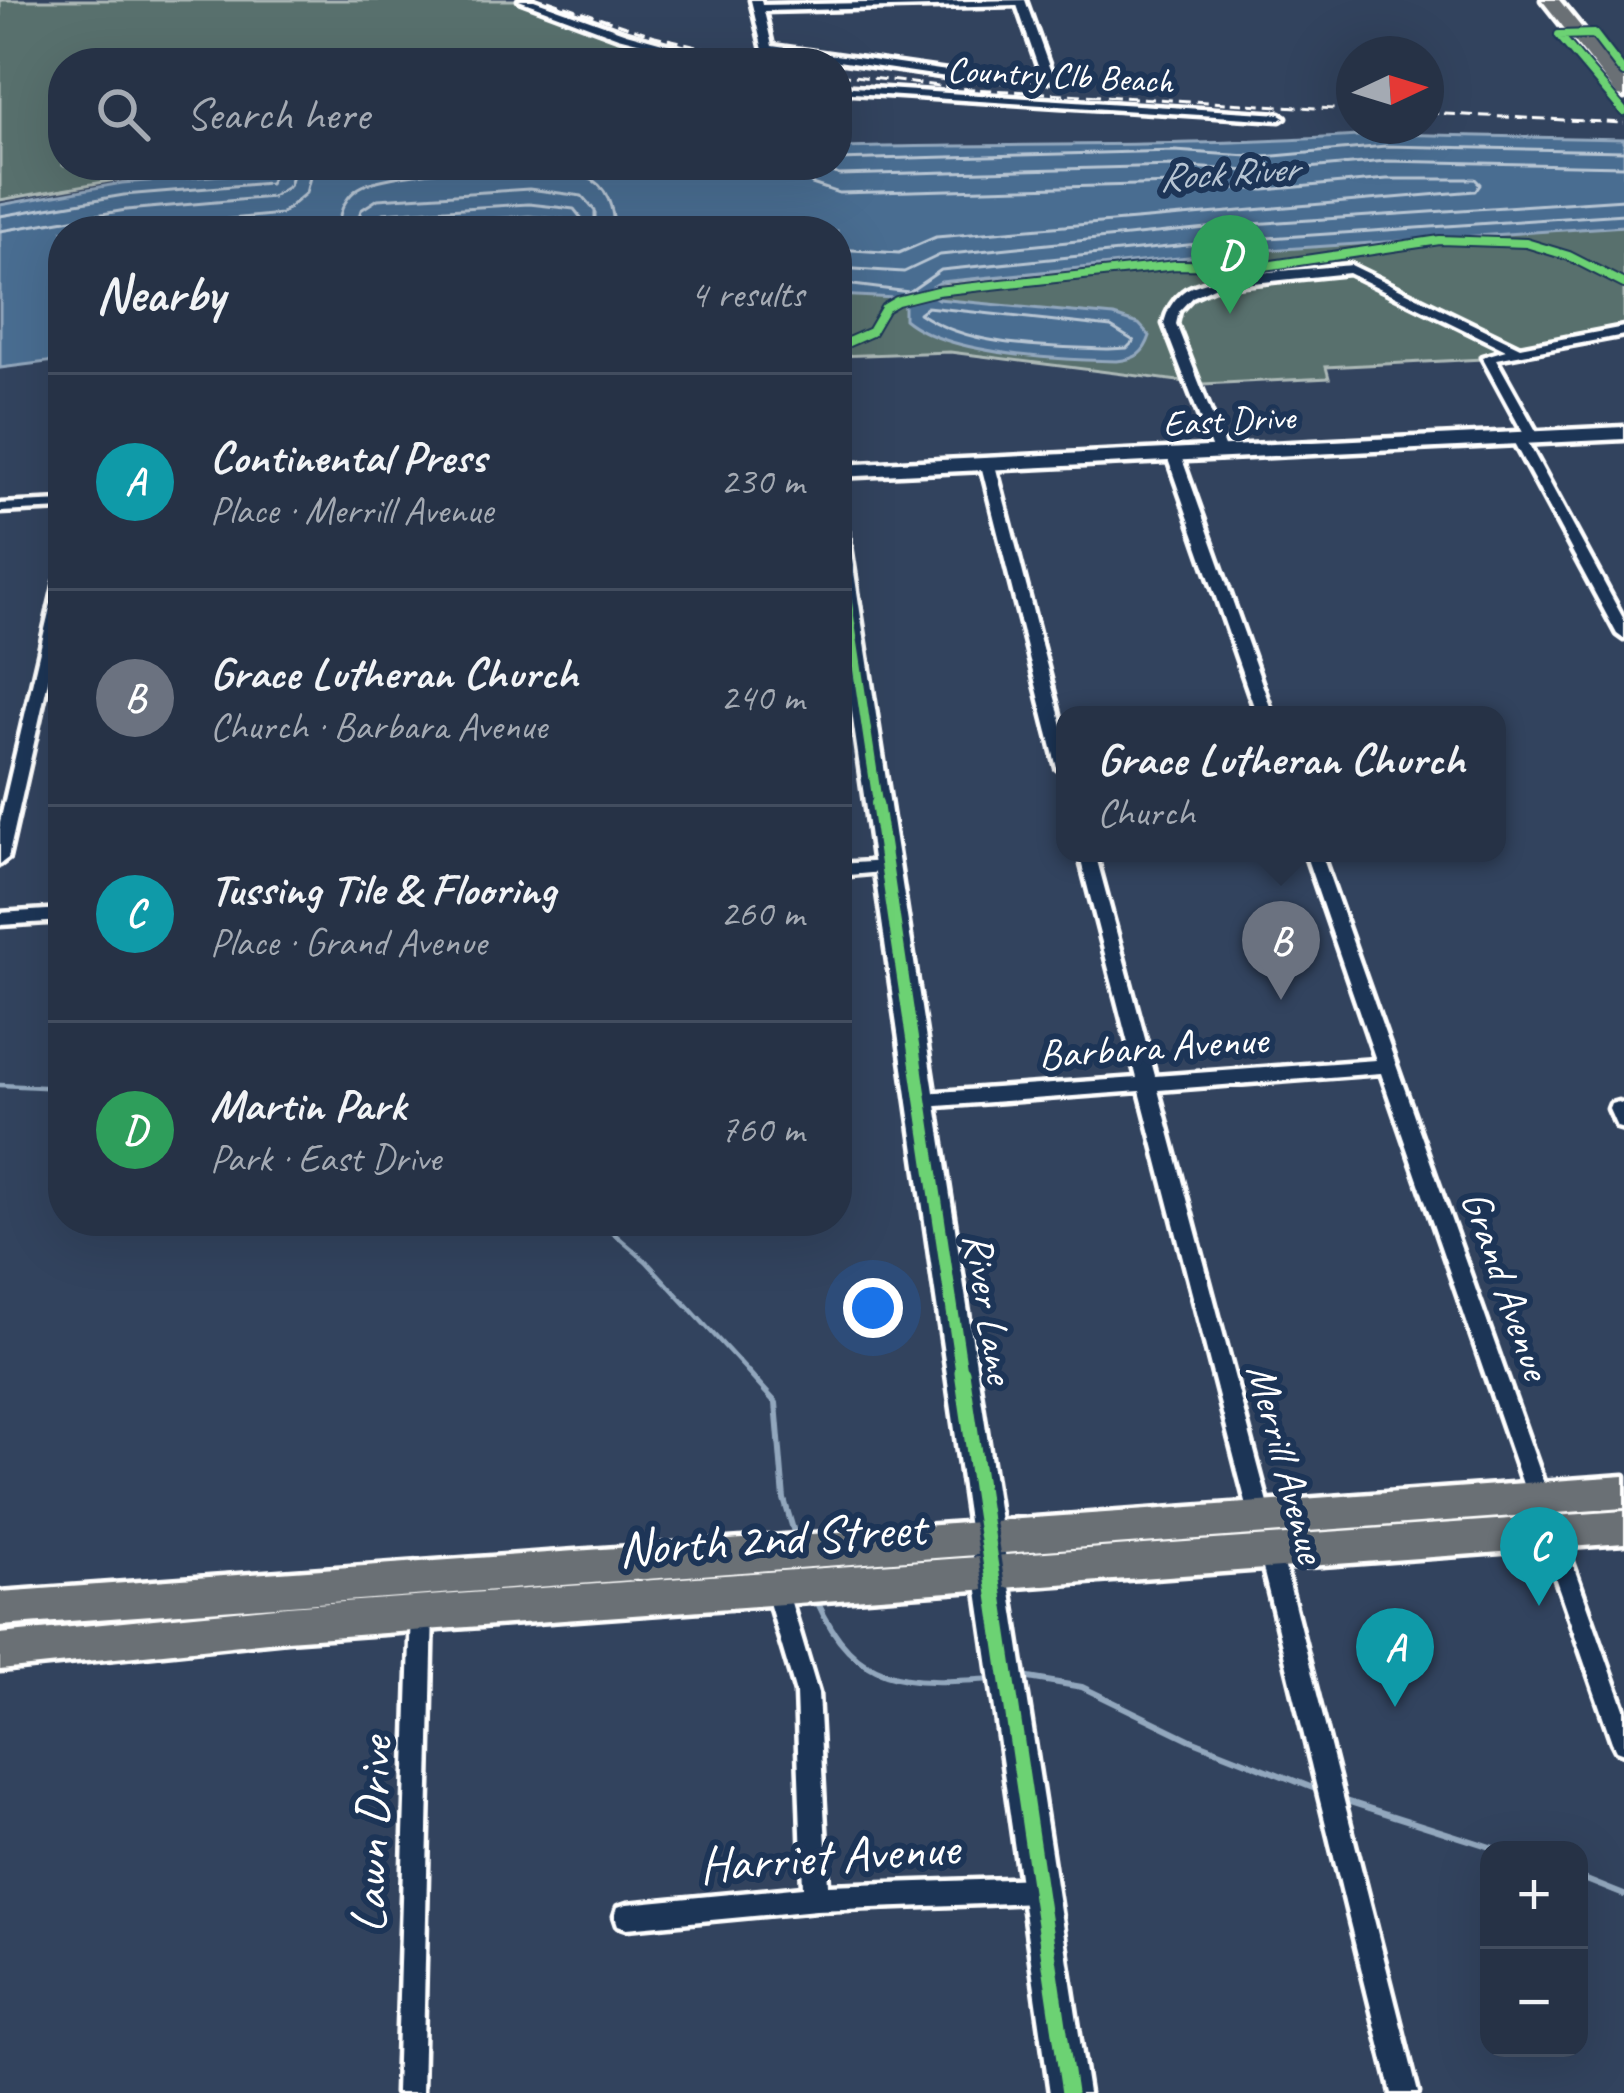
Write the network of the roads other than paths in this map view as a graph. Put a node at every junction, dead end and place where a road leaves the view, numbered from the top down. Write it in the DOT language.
graph roads {
  1 [pos="524,0"];
  2 [pos="1550,0"];
  3 [pos="1021,1"];
  4 [pos="757,4"];
  5 [pos="673,48"];
  6 [pos="767,48"];
  7 [pos="852,60"];
  8 [pos="852,90"];
  9 [pos="1624,92"];
  10 [pos="1280,117"];
  11 [pos="1624,331"];
  12 [pos="1518,351"];
  13 [pos="1624,433"];
  14 [pos="1526,438"];
  15 [pos="1220,454"];
  16 [pos="1174,456"];
  17 [pos="988,465"];
  18 [pos="852,470"];
  19 [pos="48,506"];
  20 [pos="0,508"];
  21 [pos="852,631"];
  22 [pos="1624,634"];
  23 [pos="48,648"];
  24 [pos="1262,706"];
  25 [pos="1056,733"];
  26 [pos="0,858"];
  27 [pos="1089,862"];
  28 [pos="1316,862"];
  29 [pos="888,867"];
  30 [pos="852,869"];
  31 [pos="48,916"];
  32 [pos="0,919"];
  33 [pos="1388,1066"];
  34 [pos="1145,1084"];
  35 [pos="924,1100"];
  36 [pos="1624,1492"];
  37 [pos="1538,1497"];
  38 [pos="1624,1526"];
  39 [pos="1551,1532"];
  40 [pos="1265,1536"];
  41 [pos="992,1556"];
  42 [pos="779,1577"];
  43 [pos="423,1597"];
  44 [pos="0,1610"];
  45 [pos="0,1652"];
  46 [pos="1624,1742"];
  47 [pos="1037,1890"];
  48 [pos="816,1898"];
  49 [pos="627,1916"];
  50 [pos="409,2093"];
  51 [pos="1069,2093"];
  52 [pos="1406,2093"];
  1 -- 5 [label="street"];
  2 -- 9 [label="main road"];
  3 -- 4 [label="street"];
  3 -- 7 [label="street"];
  4 -- 6 [label="street"];
  8 -- 10 [label="street, Country Clb Beach"];
  11 -- 12 [label="street"];
  12 -- 14 [label="street"];
  12 -- 15 [label="street"];
  13 -- 14 [label="street, East Drive"];
  14 -- 15 [label="street, East Drive"];
  14 -- 22 [label="street"];
  15 -- 16 [label="street, East Drive"];
  16 -- 17 [label="street, East Drive"];
  16 -- 24 [label="street"];
  17 -- 18 [label="street, East Drive"];
  17 -- 25 [label="street"];
  19 -- 20 [label="street"];
  21 -- 29 [label="street, River Lane"];
  23 -- 26 [label="street"];
  27 -- 34 [label="street, Merrill Avenue"];
  28 -- 33 [label="street, Grand Avenue"];
  29 -- 30 [label="street"];
  29 -- 35 [label="street, River Lane"];
  31 -- 32 [label="street"];
  33 -- 34 [label="street, Barbara Avenue"];
  33 -- 37 [label="street, Grand Avenue"];
  34 -- 35 [label="street, Barbara Avenue"];
  34 -- 40 [label="street, Merrill Avenue"];
  35 -- 41 [label="street, River Lane"];
  36 -- 37 [label="main road, North 2nd Street"];
  37 -- 39 [label="street, Grand Avenue"];
  37 -- 40 [label="main road, North 2nd Street"];
  38 -- 39 [label="main road, North 2nd Street"];
  39 -- 40 [label="main road, North 2nd Street"];
  39 -- 46 [label="street, Grand Avenue"];
  40 -- 41 [label="main road, North 2nd Street"];
  40 -- 52 [label="street, Merrill Avenue"];
  41 -- 42 [label="main road, North 2nd Street"];
  41 -- 47 [label="street, River Lane"];
  42 -- 43 [label="main road, North 2nd Street"];
  42 -- 48 [label="street"];
  43 -- 44 [label="main road, North 2nd Street"];
  43 -- 45 [label="main road, North 2nd Street"];
  43 -- 50 [label="street, Lawn Drive"];
  47 -- 48 [label="street, Harriet Avenue"];
  47 -- 51 [label="street, River Lane"];
  48 -- 49 [label="street, Harriet Avenue"];
}
